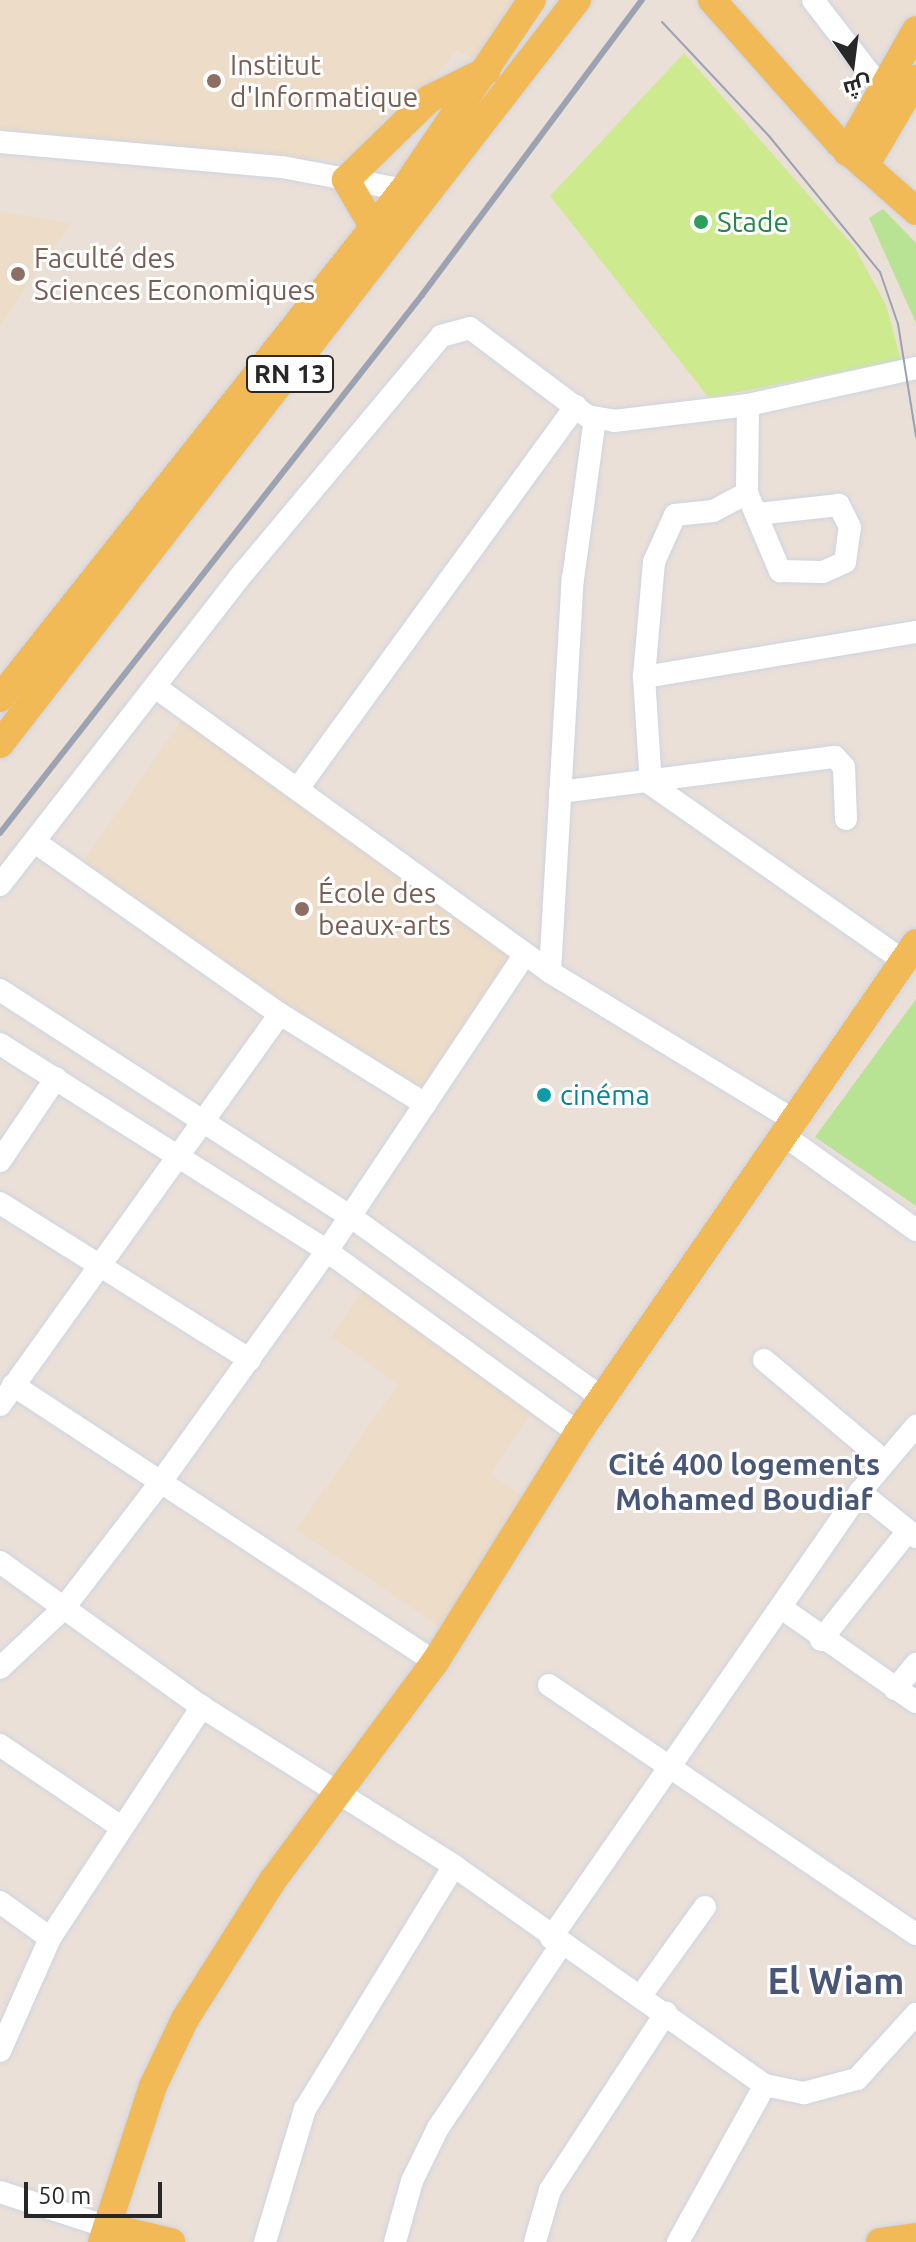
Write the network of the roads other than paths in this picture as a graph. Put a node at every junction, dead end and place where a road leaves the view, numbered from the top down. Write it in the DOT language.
graph roads {
  1 [pos="532,0"];
  2 [pos="557,0"];
  3 [pos="577,0"];
  4 [pos="712,0"];
  5 [pos="813,0"];
  6 [pos="916,30"];
  7 [pos="490,69"];
  8 [pos="903,94"];
  9 [pos="501,100"];
  10 [pos="0,142"];
  11 [pos="856,159"];
  12 [pos="346,180"];
  13 [pos="417,192"];
  14 [pos="913,203"];
  15 [pos="374,228"];
  16 [pos="916,368"];
  17 [pos="748,405"];
  18 [pos="576,406"];
  19 [pos="595,419"];
  20 [pos="747,493"];
  21 [pos="758,514"];
  22 [pos="916,632"];
  23 [pos="644,677"];
  24 [pos="158,689"];
  25 [pos="0,698"];
  26 [pos="0,744"];
  27 [pos="651,784"];
  28 [pos="299,787"];
  29 [pos="560,792"];
  30 [pos="846,819"];
  31 [pos="35,842"];
  32 [pos="0,885"];
  33 [pos="909,951"];
  34 [pos="525,954"];
  35 [pos="550,972"];
  36 [pos="0,990"];
  37 [pos="280,1014"];
  38 [pos="0,1044"];
  39 [pos="56,1078"];
  40 [pos="425,1104"];
  41 [pos="202,1122"];
  42 [pos="787,1126"];
  43 [pos="173,1155"];
  44 [pos="0,1161"];
  45 [pos="0,1203"];
  46 [pos="350,1216"];
  47 [pos="916,1230"];
  48 [pos="327,1251"];
  49 [pos="95,1264"];
  50 [pos="250,1360"];
  51 [pos="764,1360"];
  52 [pos="13,1385"];
  53 [pos="602,1398"];
  54 [pos="0,1405"];
  55 [pos="916,1426"];
  56 [pos="578,1433"];
  57 [pos="883,1460"];
  58 [pos="160,1483"];
  59 [pos="860,1492"];
  60 [pos="912,1534"];
  61 [pos="0,1562"];
  62 [pos="63,1609"];
  63 [pos="783,1609"];
  64 [pos="821,1640"];
  65 [pos="435,1662"];
  66 [pos="916,1664"];
  67 [pos="0,1668"];
  68 [pos="549,1685"];
  69 [pos="895,1689"];
  70 [pos="916,1702"];
  71 [pos="202,1707"];
  72 [pos="0,1745"];
  73 [pos="667,1770"];
  74 [pos="338,1791"];
  75 [pos="121,1827"];
  76 [pos="454,1866"];
  77 [pos="0,1902"];
  78 [pos="705,1907"];
  79 [pos="916,1934"];
  80 [pos="50,1938"];
  81 [pos="556,1942"];
  82 [pos="640,1997"];
  83 [pos="666,2013"];
  84 [pos="916,2014"];
  85 [pos="2,2037"];
  86 [pos="765,2085"];
  87 [pos="0,2192"];
  88 [pos="105,2234"];
  89 [pos="916,2237"];
  90 [pos="171,2242"];
  91 [pos="265,2242"];
  92 [pos="395,2242"];
  93 [pos="535,2242"];
  94 [pos="678,2242"];
  95 [pos="880,2242"];
  1 -- 7 [label="main road, RN 13"];
  2 -- 9 [label="main road"];
  3 -- 9 [label="main road, RN 13"];
  4 -- 11 [label="main road"];
  5 -- 8 [label="street"];
  6 -- 8 [label="main road"];
  7 -- 12 [label="main road"];
  7 -- 13 [label="main road, RN 13"];
  8 -- 11 [label="main road"];
  9 -- 13 [label="main road, RN 13"];
  10 -- 12 [label="street"];
  11 -- 14 [label="main road"];
  12 -- 13 [label="street"];
  12 -- 15 [label="main road"];
  13 -- 15 [label="main road, RN 13"];
  13 -- 26 [label="main road, RN 13"];
  15 -- 25 [label="main road, RN 13"];
  16 -- 17 [label="street"];
  17 -- 19 [label="street"];
  17 -- 20 [label="street"];
  18 -- 19 [label="street"];
  18 -- 24 [label="street"];
  18 -- 28 [label="street"];
  19 -- 29 [label="street"];
  20 -- 21 [label="street"];
  20 -- 23 [label="street"];
  22 -- 23 [label="street"];
  23 -- 27 [label="street"];
  24 -- 28 [label="street"];
  24 -- 31 [label="street"];
  27 -- 29 [label="street"];
  27 -- 30 [label="street"];
  27 -- 33 [label="street"];
  28 -- 34 [label="street"];
  29 -- 35 [label="street"];
  31 -- 32 [label="street"];
  31 -- 37 [label="street"];
  33 -- 42 [label="main road"];
  34 -- 35 [label="street"];
  34 -- 40 [label="street"];
  35 -- 42 [label="street"];
  36 -- 41 [label="street"];
  37 -- 40 [label="street"];
  37 -- 41 [label="street"];
  38 -- 39 [label="street"];
  39 -- 43 [label="street"];
  39 -- 44 [label="street"];
  40 -- 46 [label="street"];
  41 -- 43 [label="street"];
  41 -- 46 [label="street"];
  42 -- 47 [label="street"];
  42 -- 53 [label="main road"];
  43 -- 48 [label="street"];
  43 -- 49 [label="street"];
  45 -- 49 [label="street"];
  46 -- 48 [label="street"];
  46 -- 53 [label="street"];
  48 -- 50 [label="street"];
  48 -- 56 [label="street"];
  49 -- 50 [label="street"];
  49 -- 52 [label="street"];
  50 -- 58 [label="street"];
  51 -- 57 [label="street"];
  52 -- 54 [label="street"];
  52 -- 58 [label="street"];
  53 -- 56 [label="main road"];
  55 -- 57 [label="street"];
  56 -- 65 [label="main road"];
  57 -- 59 [label="street"];
  58 -- 62 [label="street"];
  58 -- 65 [label="street"];
  59 -- 60 [label="street"];
  59 -- 63 [label="street"];
  60 -- 64 [label="street"];
  61 -- 62 [label="street"];
  62 -- 67 [label="street"];
  62 -- 71 [label="street"];
  63 -- 64 [label="street"];
  63 -- 73 [label="street"];
  64 -- 69 [label="street"];
  65 -- 74 [label="main road"];
  66 -- 69 [label="street"];
  68 -- 73 [label="street"];
  69 -- 70 [label="street"];
  71 -- 74 [label="street"];
  71 -- 75 [label="street"];
  72 -- 75 [label="street"];
  73 -- 79 [label="street"];
  73 -- 81 [label="street"];
  74 -- 76 [label="street"];
  74 -- 88 [label="main road"];
  75 -- 80 [label="street"];
  76 -- 81 [label="street"];
  76 -- 91 [label="street"];
  77 -- 80 [label="street"];
  78 -- 82 [label="street"];
  80 -- 85 [label="street"];
  81 -- 82 [label="street"];
  81 -- 92 [label="street"];
  82 -- 83 [label="street"];
  83 -- 86 [label="street"];
  83 -- 93 [label="street"];
  84 -- 86 [label="street"];
  86 -- 94 [label="street"];
  87 -- 88 [label="street"];
  88 -- 90 [label="main road"];
  89 -- 95 [label="main road"];
}
